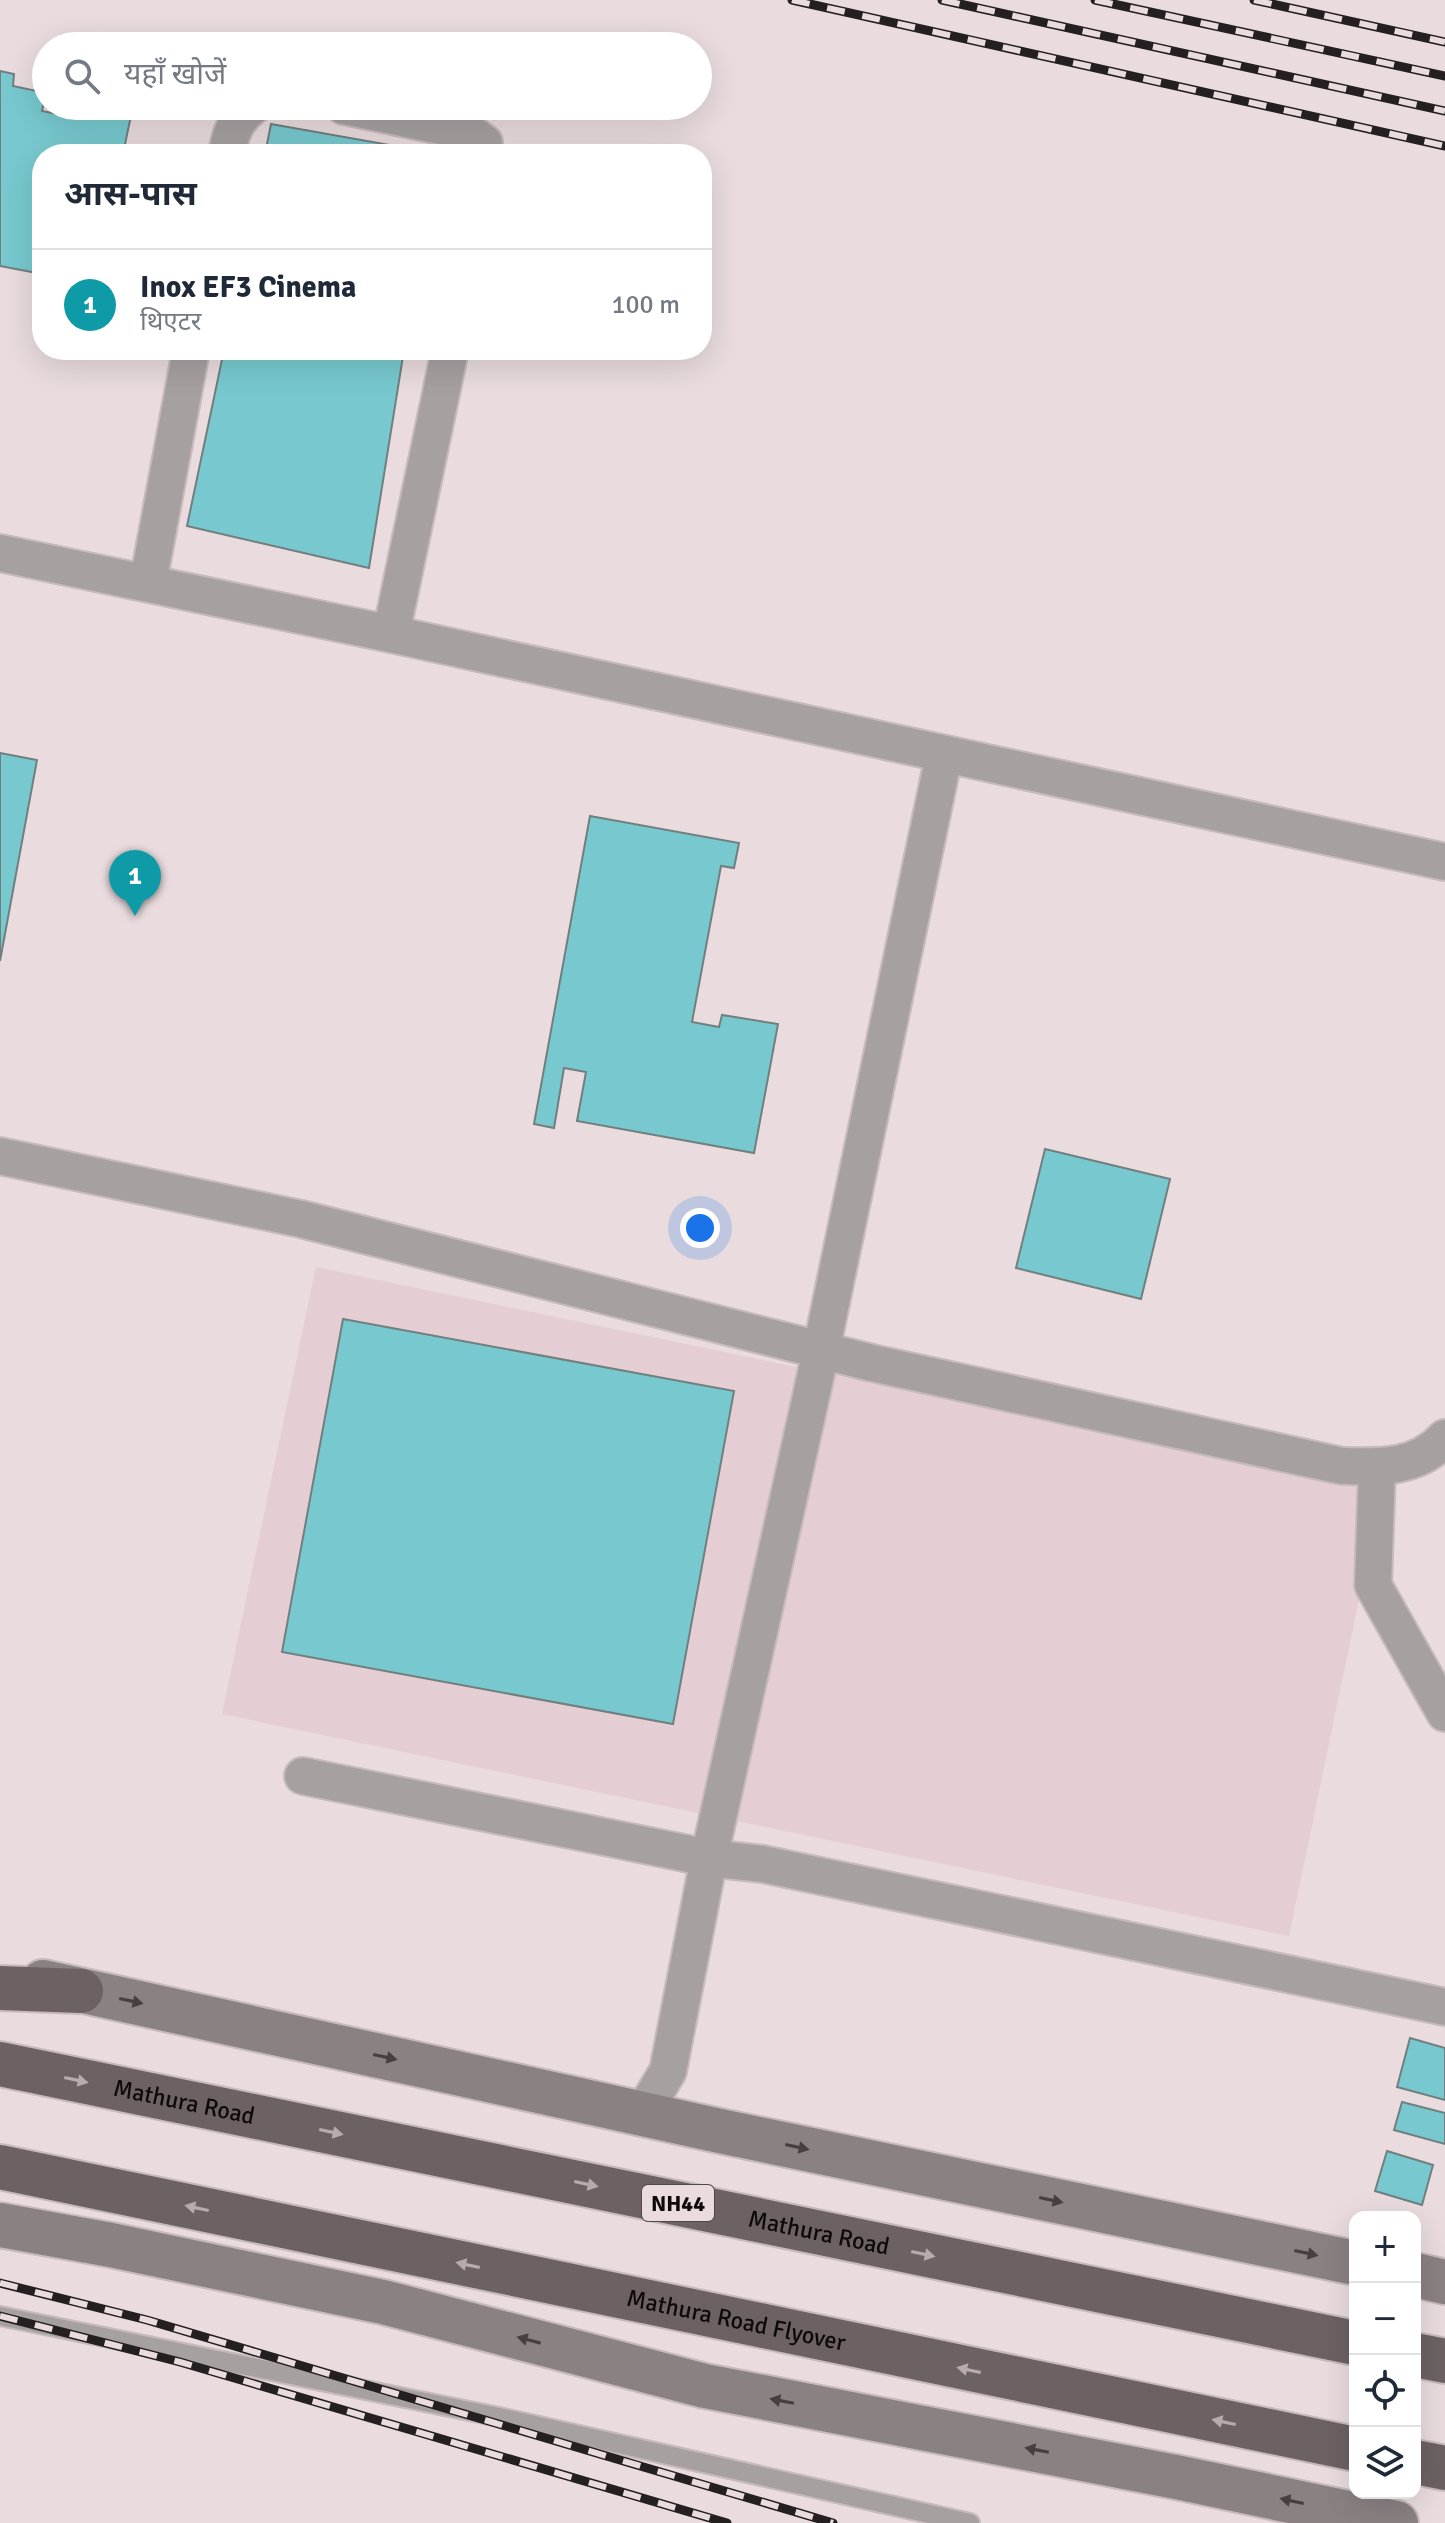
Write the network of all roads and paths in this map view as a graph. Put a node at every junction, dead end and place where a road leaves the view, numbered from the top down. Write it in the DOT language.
graph roads {
  1 [pos="240,120"];
  2 [pos="411,120"];
  3 [pos="229,144"];
  4 [pos="484,144"];
  5 [pos="189,360"];
  6 [pos="448,360"];
  7 [pos="0,553"];
  8 [pos="148,583"];
  9 [pos="391,634"];
  10 [pos="944,755"];
  11 [pos="1445,862"];
  12 [pos="0,1156"];
  13 [pos="821,1351"];
  14 [pos="1445,1438"];
  15 [pos="1377,1467"];
  16 [pos="1445,1713"];
  17 [pos="303,1776"];
  18 [pos="709,1858"];
  19 [pos="0,1972"];
  20 [pos="0,1988"];
  21 [pos="81,1991"];
  22 [pos="1445,2007"];
  23 [pos="0,2064"];
  24 [pos="643,2113"];
  25 [pos="0,2167"];
  26 [pos="0,2184"];
  27 [pos="118,2191"];
  28 [pos="0,2225"];
  29 [pos="1349,2262"];
  30 [pos="1421,2276"];
  31 [pos="1445,2282"];
  32 [pos="0,2316"];
  33 [pos="1349,2342"];
  34 [pos="1421,2356"];
  35 [pos="1445,2361"];
  36 [pos="1349,2448"];
  37 [pos="1421,2463"];
  38 [pos="1445,2468"];
  39 [pos="970,2523"];
  40 [pos="1396,2523"];
  1 -- 3 [label="street"];
  2 -- 4 [label="street"];
  5 -- 8 [label="street"];
  6 -- 9 [label="street"];
  7 -- 8 [label="street"];
  8 -- 9 [label="street"];
  9 -- 10 [label="street"];
  10 -- 11 [label="street"];
  10 -- 13 [label="street"];
  12 -- 13 [label="street"];
  13 -- 15 [label="street"];
  13 -- 18 [label="street"];
  14 -- 15 [label="street"];
  15 -- 16 [label="street"];
  17 -- 18 [label="street"];
  18 -- 22 [label="street"];
  18 -- 24 [label="street"];
  19 -- 21 [label="main road"];
  20 -- 21 [label="highway"];
  21 -- 24 [label="main road, one-way"];
  23 -- 33 [label="highway, Mathura Road / NH44, one-way"];
  24 -- 29 [label="main road, one-way"];
  25 -- 27 [label="highway"];
  26 -- 27 [label="highway"];
  36 -- 27 [label="highway, Mathura Road Flyover, one-way"];
  40 -- 28 [label="main road, one-way"];
  30 -- 31 [label="main road"];
  32 -- 39 [label="lane"];
  34 -- 35 [label="highway"];
  37 -- 38 [label="highway"];
}
